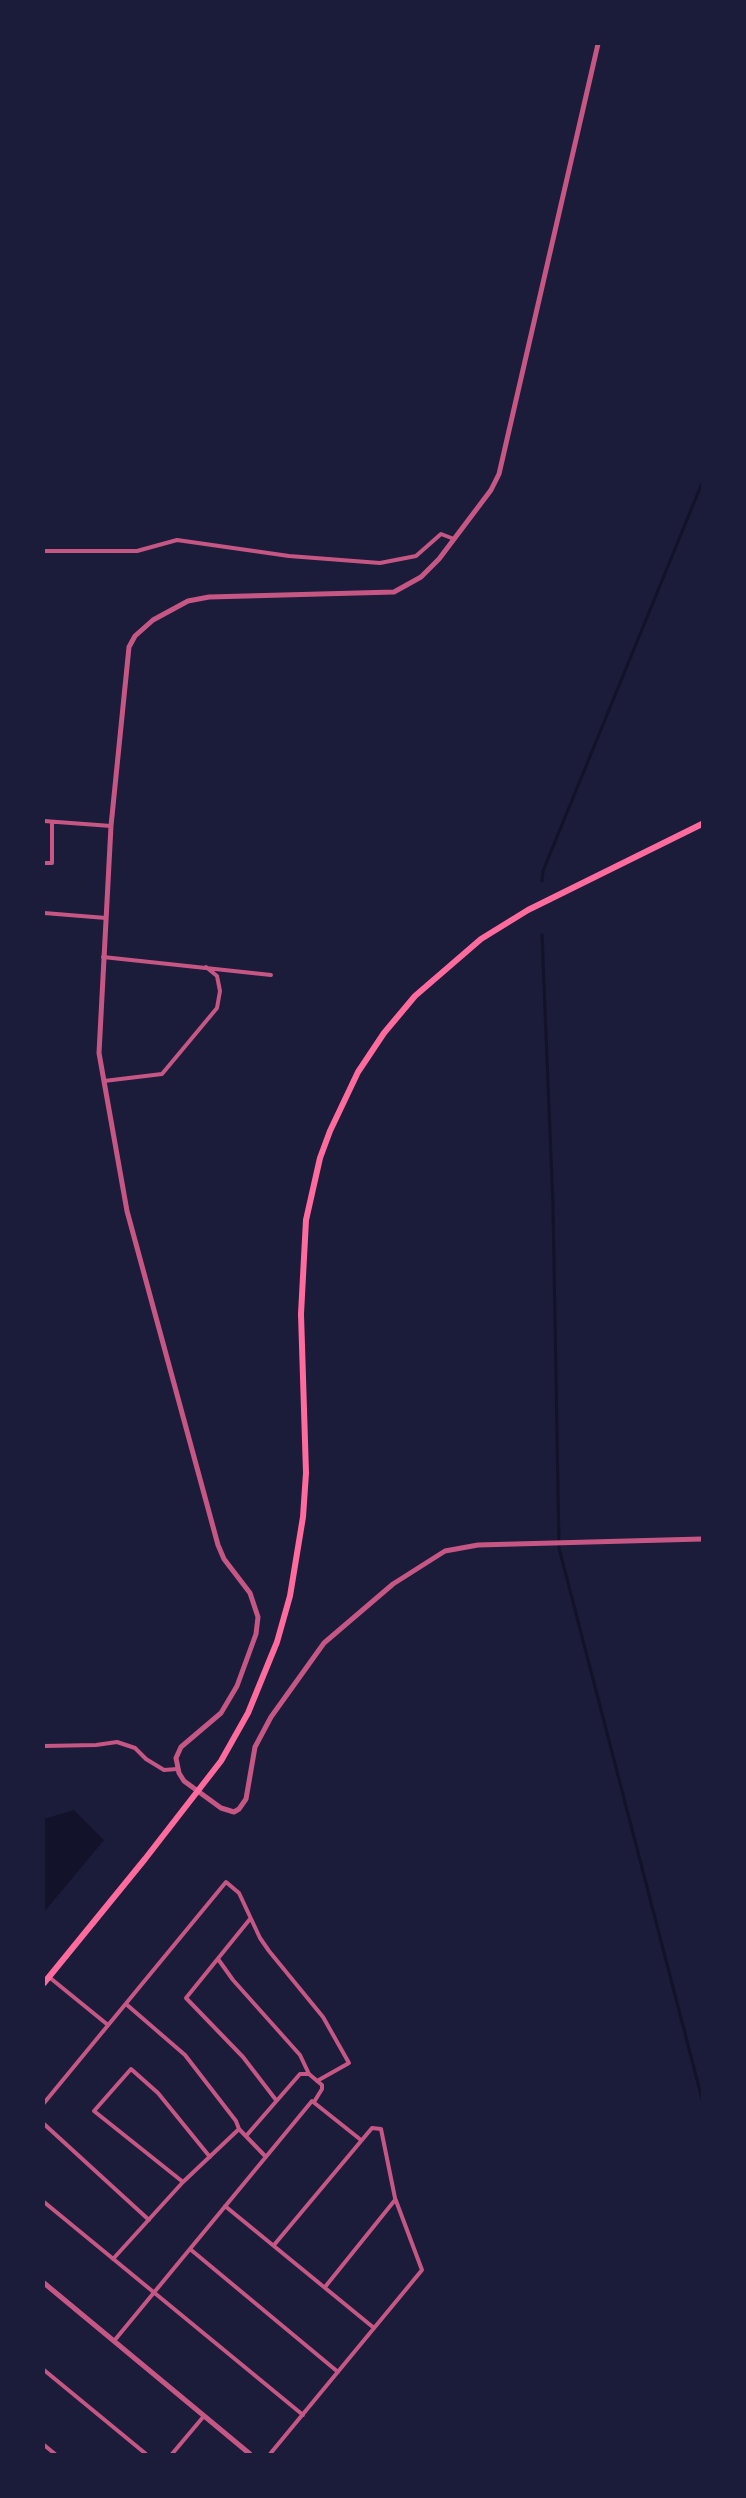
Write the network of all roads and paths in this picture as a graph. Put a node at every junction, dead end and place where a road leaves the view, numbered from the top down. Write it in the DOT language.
graph roads {
  1 [pos="598,44"];
  2 [pos="454,539"];
  3 [pos="44,551"];
  4 [pos="44,821"];
  5 [pos="52,822"];
  6 [pos="702,824"];
  7 [pos="111,826"];
  8 [pos="44,863"];
  9 [pos="44,913"];
  10 [pos="106,918"];
  11 [pos="103,957"];
  12 [pos="206,967"];
  13 [pos="271,975"];
  14 [pos="105,1081"];
  15 [pos="702,1539"];
  16 [pos="44,1746"];
  17 [pos="177,1769"];
  18 [pos="198,1792"];
  19 [pos="250,1919"];
  20 [pos="218,1959"];
  21 [pos="49,1977"];
  22 [pos="44,1983"];
  23 [pos="126,2004"];
  24 [pos="108,2025"];
  25 [pos="309,2074"];
  26 [pos="317,2081"];
  27 [pos="276,2100"];
  28 [pos="314,2102"];
  29 [pos="44,2103"];
  30 [pos="44,2124"];
  31 [pos="239,2129"];
  32 [pos="246,2136"];
  33 [pos="361,2140"];
  34 [pos="210,2157"];
  35 [pos="266,2157"];
  36 [pos="183,2182"];
  37 [pos="395,2200"];
  38 [pos="44,2202"];
  39 [pos="225,2206"];
  40 [pos="149,2220"];
  41 [pos="274,2245"];
  42 [pos="190,2249"];
  43 [pos="113,2259"];
  44 [pos="44,2283"];
  45 [pos="325,2287"];
  46 [pos="154,2293"];
  47 [pos="374,2328"];
  48 [pos="114,2341"];
  49 [pos="44,2370"];
  50 [pos="338,2372"];
  51 [pos="303,2415"];
  52 [pos="204,2416"];
  53 [pos="44,2445"];
  54 [pos="55,2454"];
  55 [pos="146,2454"];
  56 [pos="172,2454"];
  57 [pos="250,2454"];
  58 [pos="270,2454"];
  1 -- 2 [label="street"];
  2 -- 3 [label="street"];
  2 -- 7 [label="street"];
  4 -- 5 [label="street"];
  5 -- 7 [label="street"];
  5 -- 8 [label="street"];
  6 -- 18 [label="main road"];
  7 -- 10 [label="street"];
  9 -- 10 [label="street"];
  10 -- 11 [label="street"];
  11 -- 12 [label="street"];
  11 -- 14 [label="street"];
  12 -- 13 [label="street"];
  12 -- 14 [label="street"];
  14 -- 17 [label="street"];
  15 -- 18 [label="street"];
  16 -- 17 [label="street"];
  17 -- 18 [label="street"];
  18 -- 21 [label="main road"];
  19 -- 20 [label="street"];
  19 -- 23 [label="street"];
  19 -- 26 [label="street"];
  20 -- 25 [label="street"];
  20 -- 27 [label="street"];
  21 -- 22 [label="main road"];
  21 -- 24 [label="street"];
  23 -- 24 [label="street"];
  23 -- 31 [label="street"];
  24 -- 29 [label="street"];
  25 -- 26 [label="street"];
  25 -- 27 [label="street"];
  26 -- 28 [label="street"];
  27 -- 32 [label="street"];
  28 -- 33 [label="street"];
  28 -- 35 [label="street"];
  30 -- 40 [label="street"];
  31 -- 32 [label="street"];
  31 -- 34 [label="street"];
  32 -- 35 [label="street"];
  33 -- 37 [label="street"];
  33 -- 41 [label="street"];
  34 -- 36 [label="street"];
  34 -- 36 [label="street"];
  35 -- 39 [label="street"];
  36 -- 40 [label="street"];
  37 -- 45 [label="street"];
  37 -- 47 [label="street"];
  38 -- 43 [label="street"];
  39 -- 41 [label="street"];
  39 -- 42 [label="street"];
  40 -- 43 [label="street"];
  41 -- 45 [label="street"];
  42 -- 46 [label="street"];
  42 -- 50 [label="street"];
  43 -- 46 [label="street"];
  44 -- 48 [label="street"];
  45 -- 47 [label="street"];
  46 -- 48 [label="street"];
  46 -- 51 [label="street"];
  47 -- 50 [label="street"];
  48 -- 52 [label="street"];
  49 -- 55 [label="street"];
  50 -- 51 [label="street"];
  51 -- 58 [label="street"];
  52 -- 56 [label="street"];
  52 -- 57 [label="street"];
  53 -- 54 [label="street"];
}
